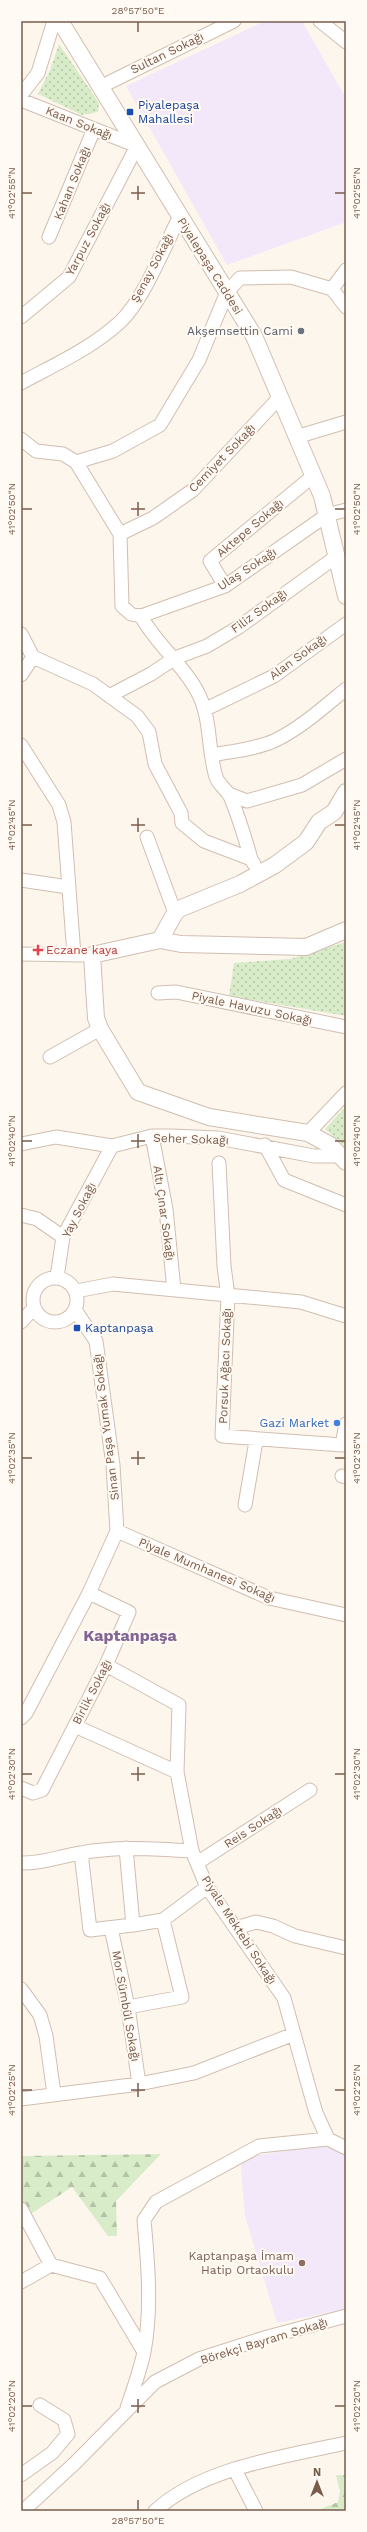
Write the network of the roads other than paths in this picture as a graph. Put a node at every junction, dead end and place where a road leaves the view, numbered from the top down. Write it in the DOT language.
graph roads {
  1 [pos="234,21"];
  2 [pos="320,21"];
  3 [pos="58,23"];
  4 [pos="346,42"];
  5 [pos="100,87"];
  6 [pos="21,95"];
  7 [pos="21,100"];
  8 [pos="94,129"];
  9 [pos="137,146"];
  10 [pos="180,216"];
  11 [pos="49,237"];
  12 [pos="346,270"];
  13 [pos="346,287"];
  14 [pos="332,289"];
  15 [pos="227,292"];
  16 [pos="346,307"];
  17 [pos="21,317"];
  18 [pos="21,383"];
  19 [pos="280,397"];
  20 [pos="346,422"];
  21 [pos="296,437"];
  22 [pos="21,439"];
  23 [pos="76,462"];
  24 [pos="313,476"];
  25 [pos="346,510"];
  26 [pos="327,515"];
  27 [pos="120,534"];
  28 [pos="337,556"];
  29 [pos="225,586"];
  30 [pos="346,596"];
  31 [pos="141,616"];
  32 [pos="346,624"];
  33 [pos="21,634"];
  34 [pos="33,657"];
  35 [pos="175,658"];
  36 [pos="21,675"];
  37 [pos="346,689"];
  38 [pos="108,696"];
  39 [pos="206,709"];
  40 [pos="21,745"];
  41 [pos="213,755"];
  42 [pos="346,759"];
  43 [pos="346,792"];
  44 [pos="229,794"];
  45 [pos="147,837"];
  46 [pos="251,860"];
  47 [pos="261,873"];
  48 [pos="21,880"];
  49 [pos="68,887"];
  50 [pos="175,912"];
  51 [pos="346,930"];
  52 [pos="160,940"];
  53 [pos="21,954"];
  54 [pos="74,955"];
  55 [pos="92,955"];
  56 [pos="158,993"];
  57 [pos="346,1027"];
  58 [pos="100,1029"];
  59 [pos="50,1057"];
  60 [pos="346,1094"];
  61 [pos="308,1133"];
  62 [pos="152,1136"];
  63 [pos="21,1144"];
  64 [pos="265,1145"];
  65 [pos="112,1146"];
  66 [pos="342,1159"];
  67 [pos="219,1163"];
  68 [pos="346,1205"];
  69 [pos="21,1215"];
  70 [pos="63,1237"];
  71 [pos="57,1278"];
  72 [pos="174,1290"];
  73 [pos="76,1291"];
  74 [pos="228,1296"];
  75 [pos="34,1308"];
  76 [pos="75,1310"];
  77 [pos="346,1316"];
  78 [pos="21,1322"];
  79 [pos="346,1424"];
  80 [pos="256,1440"];
  81 [pos="245,1505"];
  82 [pos="117,1531"];
  83 [pos="89,1593"];
  84 [pos="346,1615"];
  85 [pos="106,1666"];
  86 [pos="21,1718"];
  87 [pos="75,1726"];
  88 [pos="177,1772"];
  89 [pos="21,1788"];
  90 [pos="310,1790"];
  91 [pos="126,1848"];
  92 [pos="81,1853"];
  93 [pos="194,1857"];
  94 [pos="21,1863"];
  95 [pos="208,1887"];
  96 [pos="163,1920"];
  97 [pos="132,1925"];
  98 [pos="111,1928"];
  99 [pos="236,1928"];
  100 [pos="346,1948"];
  101 [pos="21,1988"];
  102 [pos="128,2007"];
  103 [pos="294,2034"];
  104 [pos="139,2084"];
  105 [pos="54,2094"];
  106 [pos="21,2098"];
  107 [pos="328,2139"];
  108 [pos="346,2148"];
  109 [pos="21,2209"];
  110 [pos="51,2265"];
  111 [pos="21,2282"];
  112 [pos="346,2316"];
  113 [pos="144,2352"];
  114 [pos="40,2405"];
  115 [pos="127,2408"];
  116 [pos="346,2443"];
  117 [pos="235,2470"];
  118 [pos="21,2475"];
  119 [pos="23,2511"];
  120 [pos="154,2511"];
  121 [pos="256,2511"];
  1 -- 5 [label="street, Sultan Sokağı"];
  2 -- 4 [label="street"];
  3 -- 5 [label="street, Piyalepaşa Caddesi"];
  3 -- 6 [label="street"];
  5 -- 9 [label="street, Piyalepaşa Caddesi"];
  7 -- 8 [label="street, Kaan Sokağı"];
  8 -- 9 [label="street, Kaan Sokağı"];
  8 -- 11 [label="street, Kahan Sokağı"];
  9 -- 10 [label="street, Piyalepaşa Caddesi"];
  9 -- 17 [label="street, Yarpuz Sokağı"];
  10 -- 15 [label="street, Piyalepaşa Caddesi"];
  10 -- 18 [label="street, Şenay Sokağı"];
  12 -- 14 [label="street"];
  13 -- 14 [label="street"];
  14 -- 15 [label="street"];
  14 -- 16 [label="street"];
  15 -- 19 [label="street, Piyalepaşa Caddesi"];
  15 -- 23 [label="street"];
  19 -- 21 [label="street, Piyalepaşa Caddesi"];
  19 -- 27 [label="street, Cemiyet Sokağı"];
  20 -- 21 [label="street"];
  21 -- 24 [label="street, Piyalepaşa Caddesi"];
  22 -- 23 [label="street"];
  23 -- 27 [label="street"];
  24 -- 26 [label="street, Piyalepaşa Caddesi"];
  24 -- 29 [label="street, Aktepe Sokağı"];
  25 -- 26 [label="street, Ulaş Sokağı"];
  26 -- 28 [label="street, Piyalepaşa Caddesi"];
  26 -- 29 [label="street, Ulaş Sokağı"];
  27 -- 31 [label="street"];
  28 -- 30 [label="street, Piyalepaşa Caddesi"];
  28 -- 35 [label="street, Filiz Sokağı"];
  29 -- 31 [label="street, Ulaş Sokağı"];
  31 -- 35 [label="street"];
  32 -- 39 [label="street, Alan Sokağı"];
  33 -- 34 [label="street"];
  34 -- 36 [label="street"];
  34 -- 38 [label="street"];
  35 -- 38 [label="street, Filiz Sokağı"];
  35 -- 39 [label="street"];
  37 -- 41 [label="street"];
  38 -- 46 [label="street"];
  39 -- 41 [label="street"];
  40 -- 49 [label="street"];
  41 -- 44 [label="street"];
  42 -- 44 [label="street"];
  43 -- 47 [label="street"];
  44 -- 46 [label="street"];
  45 -- 50 [label="street"];
  46 -- 47 [label="street"];
  47 -- 50 [label="street"];
  48 -- 49 [label="street"];
  49 -- 54 [label="street"];
  50 -- 52 [label="street"];
  51 -- 52 [label="street"];
  52 -- 55 [label="street"];
  53 -- 54 [label="street"];
  54 -- 55 [label="street"];
  55 -- 58 [label="street"];
  56 -- 57 [label="street, Piyale Havuzu Sokağı"];
  58 -- 59 [label="street"];
  58 -- 61 [label="street"];
  60 -- 61 [label="street"];
  61 -- 66 [label="street"];
  62 -- 64 [label="street, Seher Sokağı"];
  62 -- 65 [label="street, Seher Sokağı"];
  62 -- 72 [label="street, Altı Çınar Sokağı"];
  63 -- 65 [label="street, Seher Sokağı"];
  64 -- 66 [label="street, Seher Sokağı"];
  64 -- 68 [label="street"];
  65 -- 70 [label="street, Yay Sokağı"];
  67 -- 74 [label="street"];
  69 -- 70 [label="street"];
  70 -- 71 [label="street, Yay Sokağı"];
  71 -- 73 [label="street"];
  71 -- 75 [label="street"];
  72 -- 73 [label="street"];
  72 -- 74 [label="street"];
  73 -- 76 [label="street"];
  74 -- 77 [label="street"];
  74 -- 80 [label="street, Porsuk Ağacı Sokağı"];
  75 -- 76 [label="street"];
  75 -- 78 [label="street"];
  76 -- 82 [label="street, Sinan Paşa Yumak Sokağı"];
  79 -- 80 [label="street, Porsuk Ağacı Sokağı"];
  80 -- 81 [label="street"];
  82 -- 83 [label="street, Sinan Paşa Yumak Sokağı"];
  82 -- 84 [label="street, Piyale Mumhanesi Sokağı"];
  83 -- 85 [label="street, Birlik Sokağı"];
  83 -- 86 [label="street, Sinan Paşa Yumak Sokağı"];
  85 -- 87 [label="street, Birlik Sokağı"];
  85 -- 88 [label="street, Piyale Mektebi Sokağı"];
  87 -- 88 [label="street"];
  87 -- 89 [label="street, Birlik Sokağı"];
  88 -- 93 [label="street, Piyale Mektebi Sokağı"];
  90 -- 93 [label="street, Reis Sokağı"];
  91 -- 92 [label="street"];
  91 -- 93 [label="street"];
  91 -- 97 [label="street"];
  92 -- 94 [label="street"];
  92 -- 98 [label="street"];
  93 -- 95 [label="street, Piyale Mektebi Sokağı"];
  95 -- 96 [label="street"];
  95 -- 99 [label="street, Piyale Mektebi Sokağı"];
  96 -- 97 [label="street"];
  96 -- 102 [label="street"];
  97 -- 98 [label="street"];
  98 -- 102 [label="street, Mor Sümbül Sokağı"];
  99 -- 100 [label="street"];
  99 -- 103 [label="street, Piyale Mektebi Sokağı"];
  101 -- 105 [label="street"];
  102 -- 104 [label="street, Mor Sümbül Sokağı"];
  103 -- 104 [label="street"];
  103 -- 107 [label="street, Piyale Mektebi Sokağı"];
  104 -- 105 [label="street"];
  105 -- 106 [label="street"];
  107 -- 108 [label="street"];
  107 -- 113 [label="street"];
  109 -- 110 [label="street"];
  110 -- 111 [label="street"];
  110 -- 113 [label="street"];
  112 -- 115 [label="street, Börekçi Bayram Sokağı"];
  113 -- 115 [label="street"];
  114 -- 118 [label="street"];
  115 -- 119 [label="street, Börekçi Bayram Sokağı"];
  116 -- 117 [label="street"];
  117 -- 120 [label="street"];
  117 -- 121 [label="street"];
}
